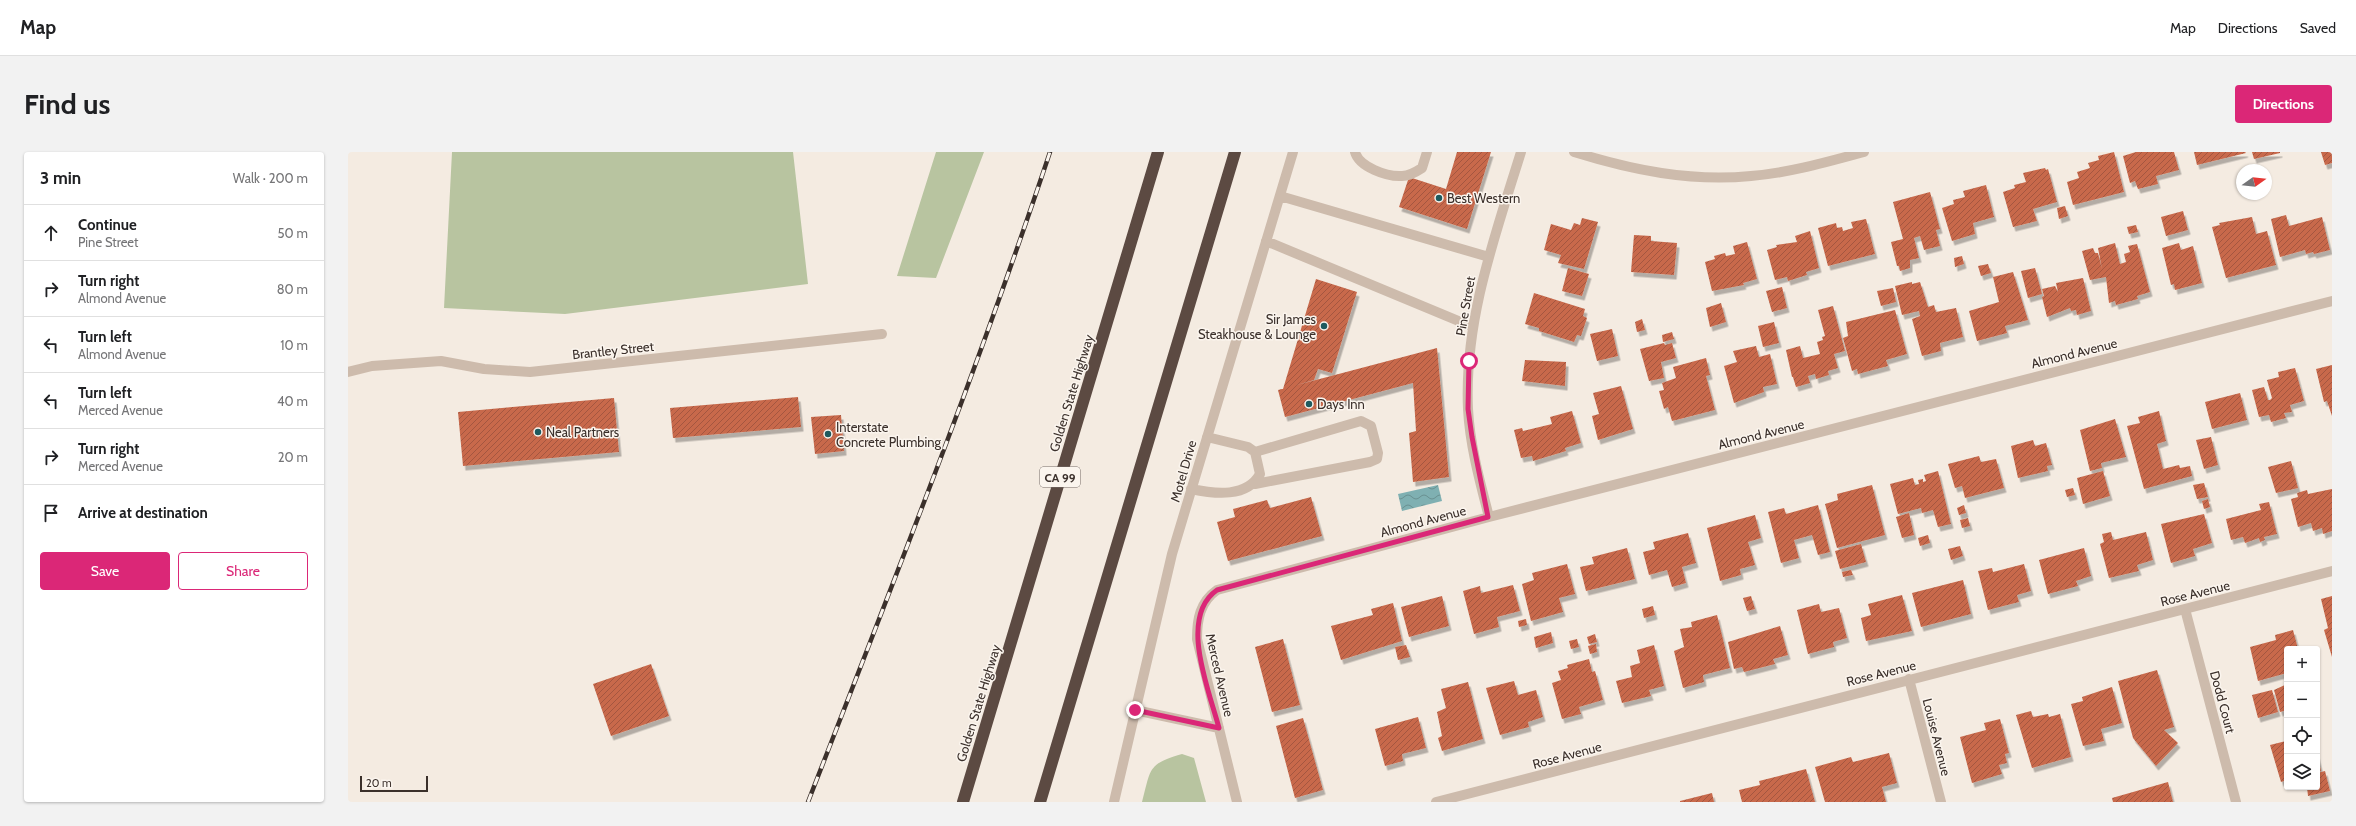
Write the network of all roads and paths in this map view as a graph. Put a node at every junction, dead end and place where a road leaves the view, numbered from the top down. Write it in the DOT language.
graph roads {
  1 [pos="1158,152"];
  2 [pos="1235,152"];
  3 [pos="1293,152"];
  4 [pos="1355,152"];
  5 [pos="1427,152"];
  6 [pos="1521,152"];
  7 [pos="1574,152"];
  8 [pos="1864,152"];
  9 [pos="1280,196"];
  10 [pos="1266,241"];
  11 [pos="1489,257"];
  12 [pos="2332,301"];
  13 [pos="1473,327"];
  14 [pos="882,334"];
  15 [pos="348,372"];
  16 [pos="1207,437"];
  17 [pos="1255,452"];
  18 [pos="1255,484"];
  19 [pos="1191,489"];
  20 [pos="1488,517"];
  21 [pos="2332,571"];
  22 [pos="1202,605"];
  23 [pos="2185,609"];
  24 [pos="1909,679"];
  25 [pos="1135,710"];
  26 [pos="1219,728"];
  27 [pos="962,802"];
  28 [pos="1040,802"];
  29 [pos="1114,802"];
  30 [pos="1237,802"];
  31 [pos="1436,802"];
  32 [pos="1940,802"];
  33 [pos="2236,802"];
  1 -- 27 [label="highway, Golden State Highway / CA 99"];
  2 -- 28 [label="highway"];
  3 -- 9 [label="street, Motel Drive"];
  4 -- 5 [label="street"];
  6 -- 11 [label="street, Pine Street"];
  7 -- 8 [label="street"];
  9 -- 10 [label="street, Motel Drive"];
  9 -- 11 [label="street"];
  10 -- 13 [label="street"];
  10 -- 16 [label="street, Motel Drive"];
  11 -- 13 [label="street, Pine Street"];
  12 -- 20 [label="street, Almond Avenue"];
  13 -- 20 [label="street, Pine Street"];
  14 -- 15 [label="street, Brantley Street"];
  16 -- 17 [label="street"];
  16 -- 19 [label="street, Motel Drive"];
  17 -- 18 [label="street"];
  17 -- 18 [label="street"];
  18 -- 19 [label="street"];
  19 -- 25 [label="street, Motel Drive"];
  20 -- 22 [label="street, Almond Avenue"];
  21 -- 23 [label="street, Rose Avenue"];
  22 -- 26 [label="street, Merced Avenue"];
  23 -- 24 [label="street, Rose Avenue"];
  23 -- 33 [label="street, Dodd Court"];
  24 -- 31 [label="street, Rose Avenue"];
  24 -- 32 [label="street, Louise Avenue"];
  25 -- 26 [label="street, Merced Avenue"];
  25 -- 29 [label="street, Motel Drive"];
  26 -- 30 [label="street, Merced Avenue"];
}
